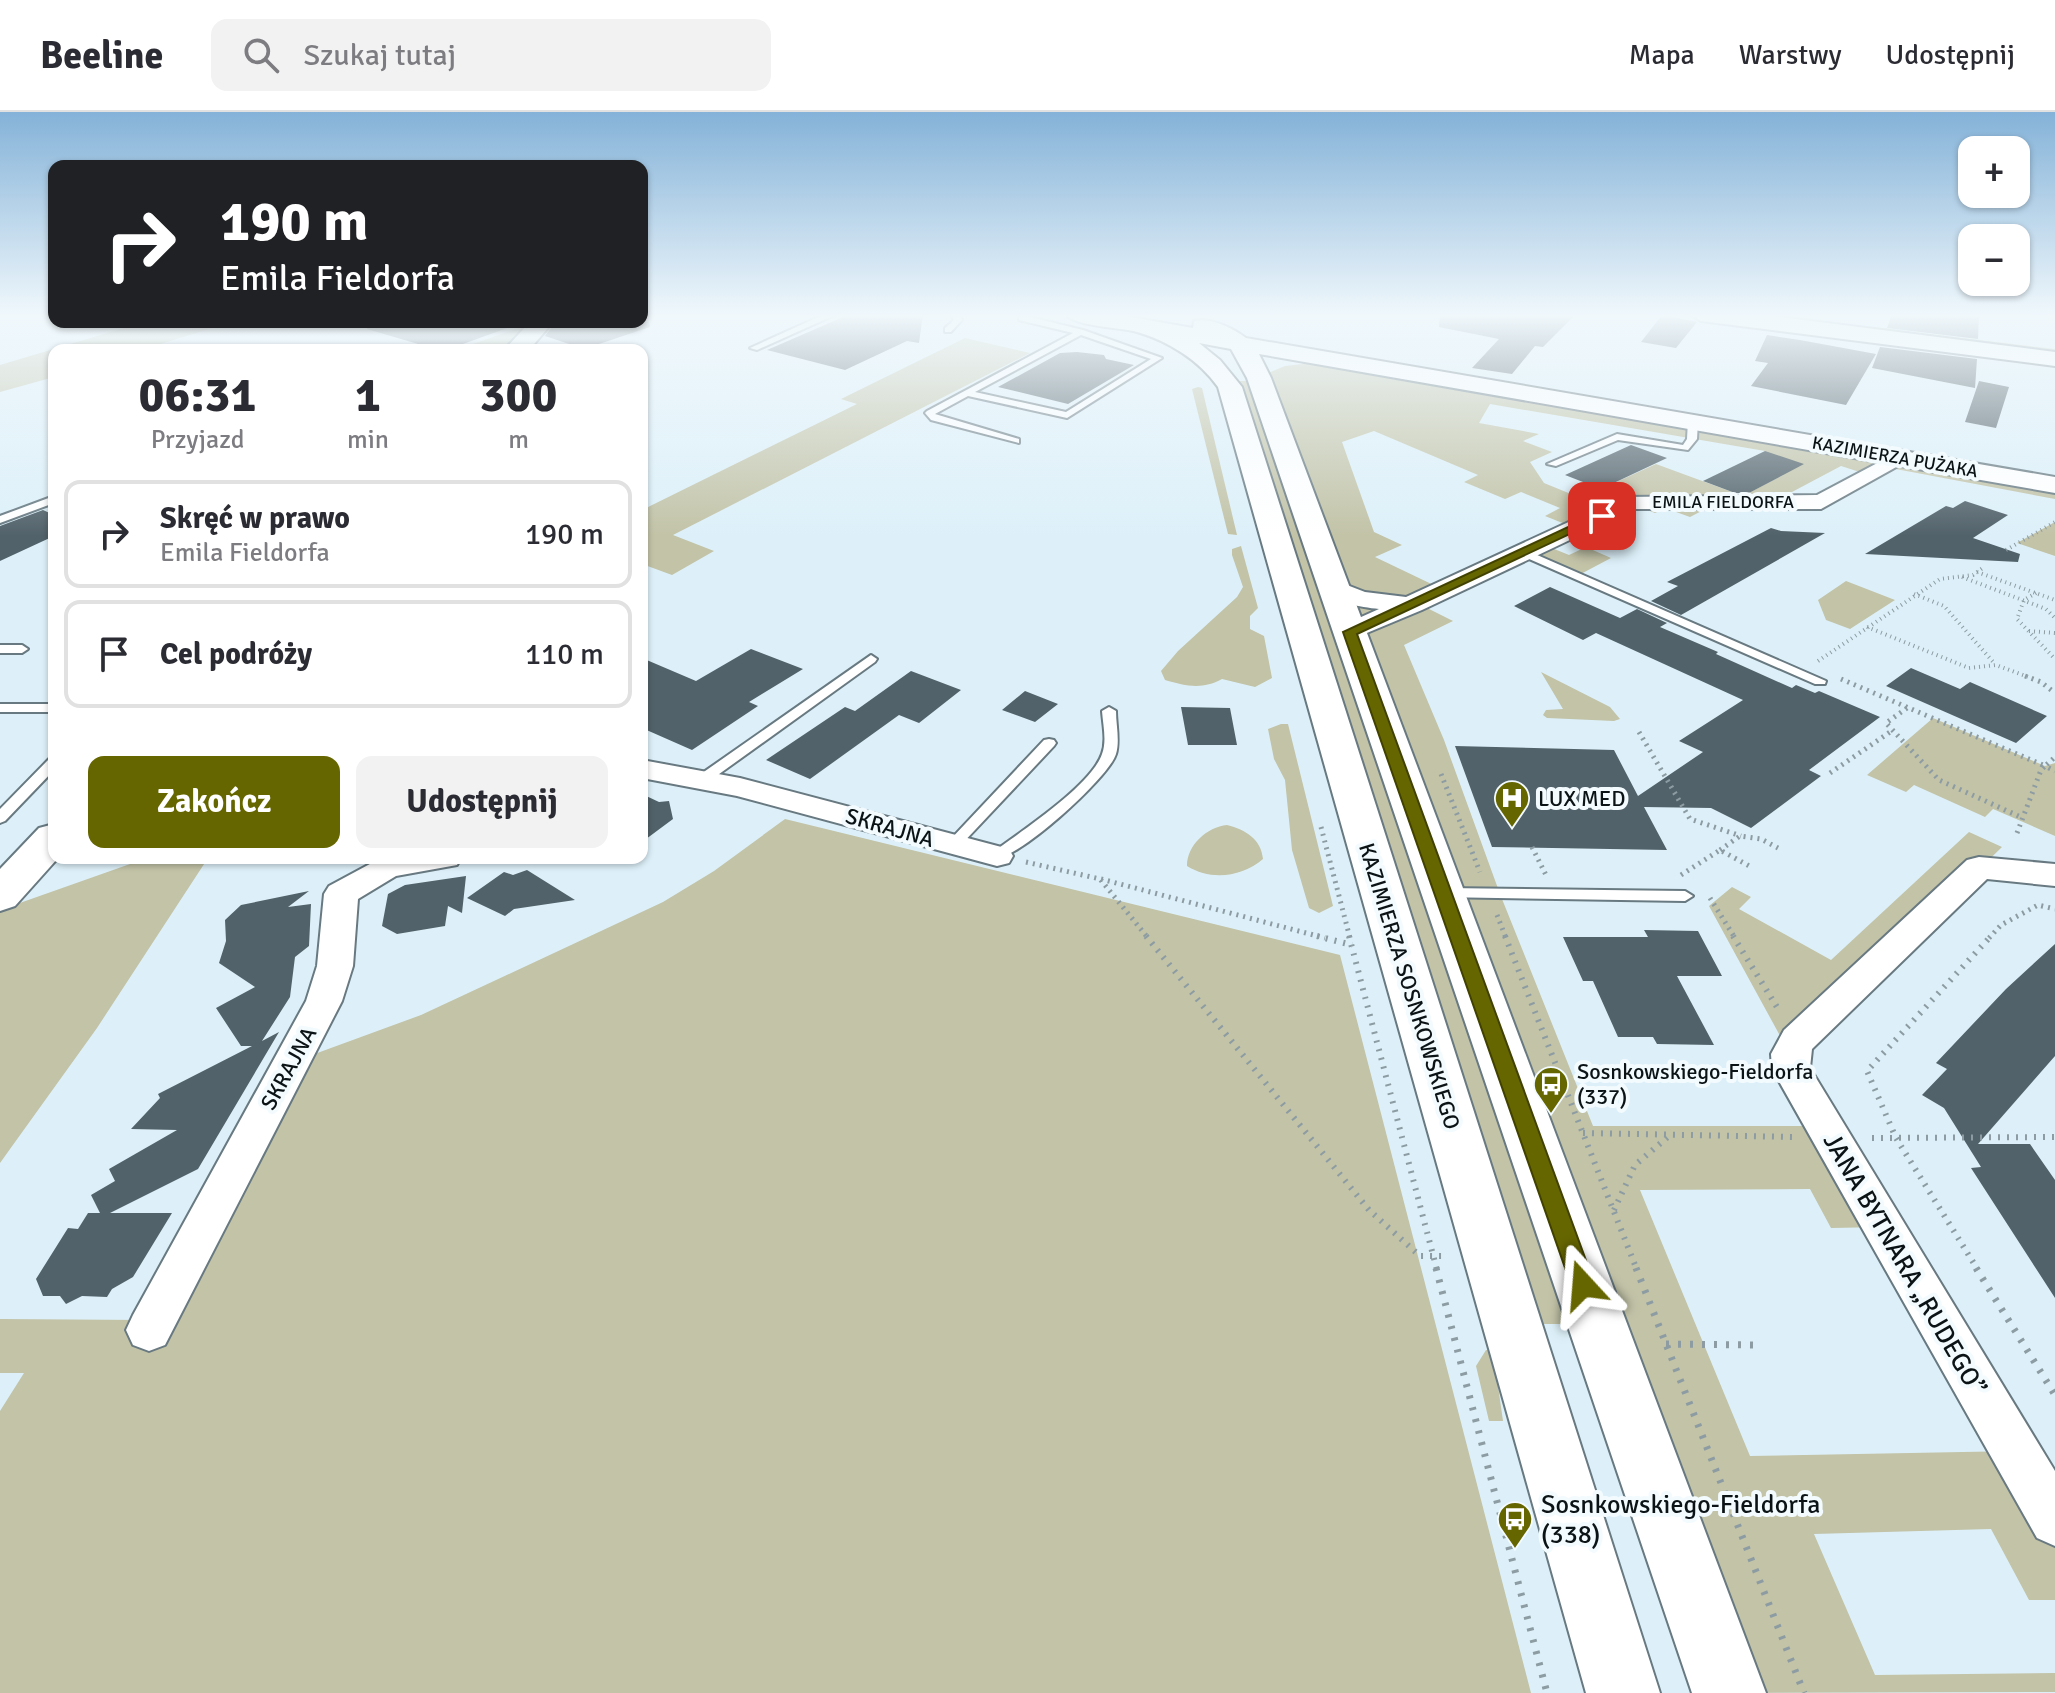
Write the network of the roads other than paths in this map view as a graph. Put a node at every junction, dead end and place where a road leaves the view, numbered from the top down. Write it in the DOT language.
graph roads {
  1 [pos="975,388"];
  2 [pos="1110,388"];
  3 [pos="1256,388"];
  4 [pos="1260,388"];
  5 [pos="1479,388"];
  6 [pos="1546,388"];
  7 [pos="967,393"];
  8 [pos="1690,420"];
  9 [pos="1016,441"];
  10 [pos="1900,457"];
  11 [pos="1552,464"];
  12 [pos="2055,485"];
  13 [pos="48,501"];
  14 [pos="0,520"];
  15 [pos="1524,553"];
  16 [pos="1413,605"];
  17 [pos="1342,609"];
  18 [pos="0,649"];
  19 [pos="22,649"];
  20 [pos="871,659"];
  21 [pos="1821,676"];
  22 [pos="0,708"];
  23 [pos="48,708"];
  24 [pos="1109,711"];
  25 [pos="1049,743"];
  26 [pos="48,768"];
  27 [pos="648,770"];
  28 [pos="703,779"];
  29 [pos="0,818"];
  30 [pos="48,844"];
  31 [pos="954,844"];
  32 [pos="997,856"];
  33 [pos="406,864"];
  34 [pos="2055,875"];
  35 [pos="1466,893"];
  36 [pos="0,896"];
  37 [pos="1685,896"];
  38 [pos="149,1330"];
  39 [pos="2055,1520"];
  40 [pos="1623,1693"];
  41 [pos="1729,1693"];
  1 -- 7 [label="lane"];
  2 -- 7 [label="lane"];
  3 -- 40 [label="street, KAZIMIERZA SOSNKOWSKIEGO"];
  4 -- 17 [label="street, KAZIMIERZA SOSNKOWSKIEGO"];
  5 -- 8 [label="street, KAZIMIERZA PUŻAKA"];
  6 -- 8 [label="street, KAZIMIERZA PUŻAKA"];
  7 -- 9 [label="lane"];
  8 -- 10 [label="street, KAZIMIERZA PUŻAKA"];
  8 -- 11 [label="lane"];
  10 -- 12 [label="street, KAZIMIERZA PUŻAKA"];
  10 -- 15 [label="street, EMILA FIELDORFA"];
  13 -- 14 [label="lane"];
  15 -- 16 [label="street, EMILA FIELDORFA"];
  15 -- 21 [label="lane"];
  16 -- 17 [label="street, EMILA FIELDORFA"];
  16 -- 17 [label="street"];
  17 -- 35 [label="street, KAZIMIERZA SOSNKOWSKIEGO"];
  18 -- 19 [label="lane"];
  20 -- 28 [label="lane"];
  22 -- 23 [label="lane"];
  24 -- 32 [label="lane"];
  25 -- 31 [label="lane"];
  26 -- 29 [label="lane"];
  27 -- 28 [label="street, SKRAJNA"];
  28 -- 31 [label="street, SKRAJNA"];
  30 -- 36 [label="street"];
  31 -- 32 [label="street, SKRAJNA"];
  33 -- 38 [label="street, SKRAJNA"];
  34 -- 39 [label="street, JANA BYTNARA „RUDEGO”"];
  35 -- 37 [label="lane"];
  35 -- 41 [label="street, KAZIMIERZA SOSNKOWSKIEGO"];
}
